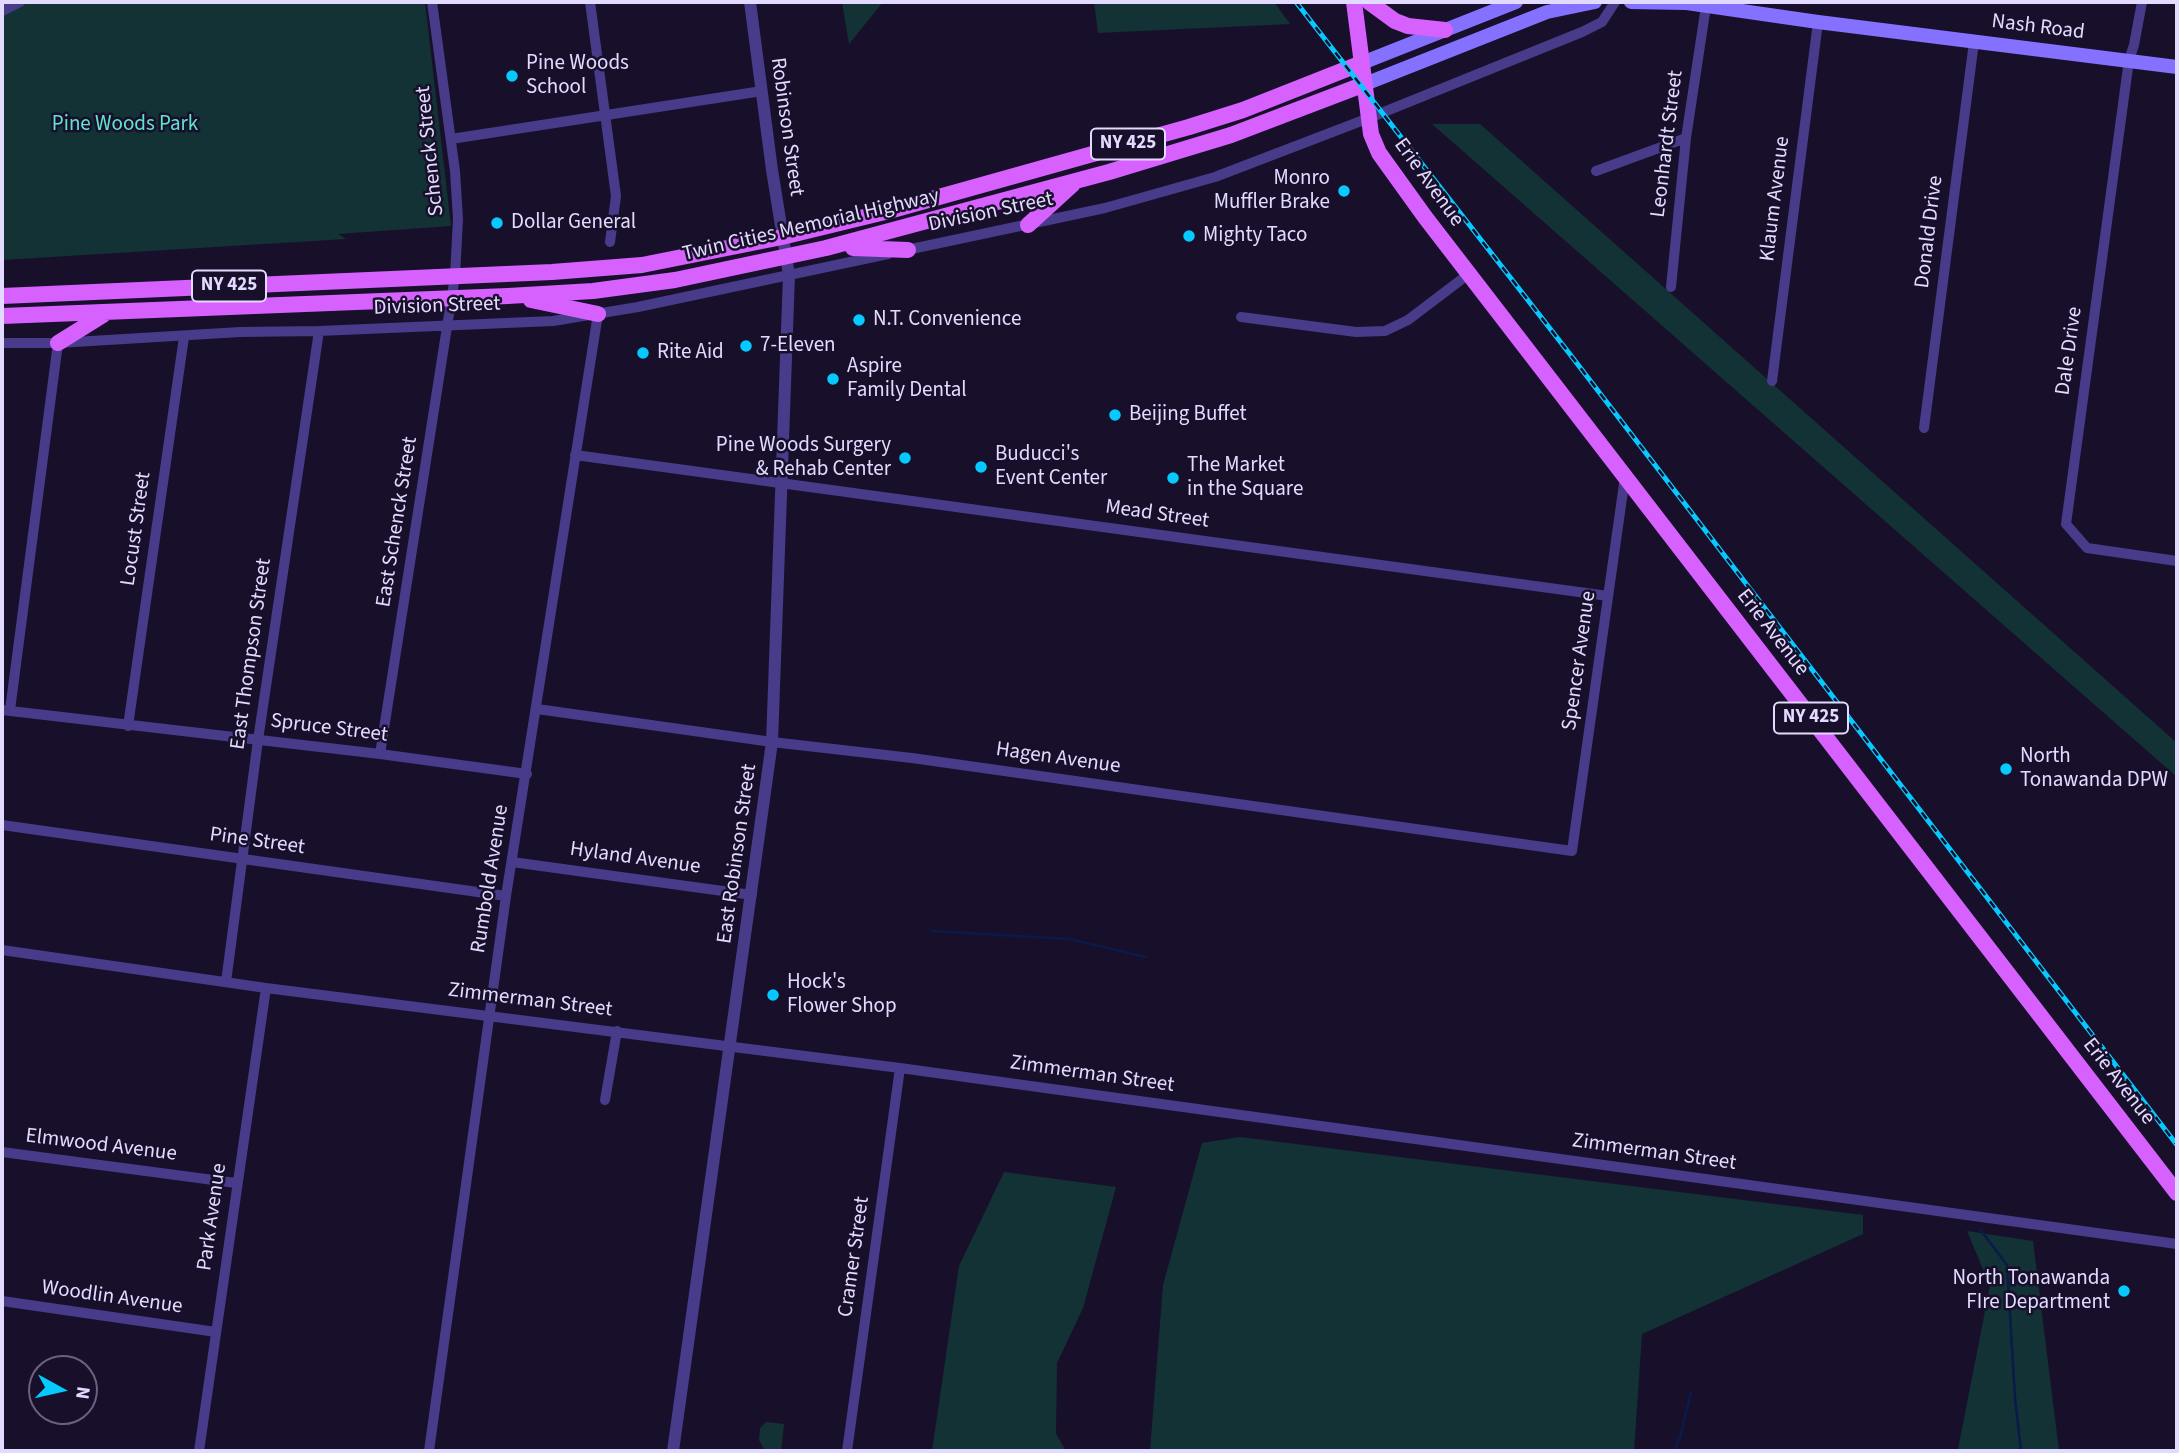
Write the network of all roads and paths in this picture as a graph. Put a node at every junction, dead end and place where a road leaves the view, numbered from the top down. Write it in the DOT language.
graph roads {
  1 [pos="20,2"];
  2 [pos="432,2"];
  3 [pos="590,2"];
  4 [pos="750,2"];
  5 [pos="1354,2"];
  6 [pos="1369,2"];
  7 [pos="1516,2"];
  8 [pos="1595,2"];
  9 [pos="1615,2"];
  10 [pos="1632,2"];
  11 [pos="1683,2"];
  12 [pos="2142,2"];
  13 [pos="1706,6"];
  14 [pos="2,11"];
  15 [pos="1818,22"];
  16 [pos="1445,30"];
  17 [pos="1974,42"];
  18 [pos="2129,60"];
  19 [pos="1362,63"];
  20 [pos="2177,67"];
  21 [pos="1365,84"];
  22 [pos="762,91"];
  23 [pos="606,116"];
  24 [pos="1369,118"];
  25 [pos="1686,138"];
  26 [pos="451,139"];
  27 [pos="1596,171"];
  28 [pos="1077,180"];
  29 [pos="1028,225"];
  30 [pos="782,237"];
  31 [pos="610,242"];
  32 [pos="826,248"];
  33 [pos="908,250"];
  34 [pos="786,257"];
  35 [pos="1470,273"];
  36 [pos="789,275"];
  37 [pos="455,276"];
  38 [pos="1671,287"];
  39 [pos="2,296"];
  40 [pos="508,296"];
  41 [pos="454,297"];
  42 [pos="106,314"];
  43 [pos="598,314"];
  44 [pos="2,316"];
  45 [pos="1241,317"];
  46 [pos="449,325"];
  47 [pos="319,331"];
  48 [pos="184,337"];
  49 [pos="2,344"];
  50 [pos="58,344"];
  51 [pos="1772,381"];
  52 [pos="1924,428"];
  53 [pos="575,455"];
  54 [pos="1625,477"];
  55 [pos="782,484"];
  56 [pos="2177,561"];
  57 [pos="1608,596"];
  58 [pos="537,709"];
  59 [pos="6,710"];
  60 [pos="128,726"];
  61 [pos="258,740"];
  62 [pos="772,742"];
  63 [pos="380,754"];
  64 [pos="527,774"];
  65 [pos="2,825"];
  66 [pos="1572,851"];
  67 [pos="242,859"];
  68 [pos="512,862"];
  69 [pos="752,895"];
  70 [pos="506,896"];
  71 [pos="2,950"];
  72 [pos="226,982"];
  73 [pos="266,988"];
  74 [pos="490,1015"];
  75 [pos="617,1031"];
  76 [pos="729,1046"];
  77 [pos="900,1068"];
  78 [pos="606,1100"];
  79 [pos="2,1152"];
  80 [pos="236,1183"];
  81 [pos="2177,1193"];
  82 [pos="2177,1244"];
  83 [pos="2,1301"];
  84 [pos="216,1332"];
  85 [pos="199,1451"];
  86 [pos="429,1451"];
  87 [pos="673,1451"];
  88 [pos="847,1451"];
  1 -- 14 [label="street"];
  2 -- 26 [label="street, Schenck Street"];
  3 -- 23 [label="street"];
  4 -- 22 [label="street, Robinson Street"];
  5 -- 19 [label="main road"];
  6 -- 16 [label="main road"];
  7 -- 16 [label="main road, Twin Cities Memorial Highway"];
  8 -- 21 [label="main road, Twin Cities Memorial Highway"];
  9 -- 24 [label="street, Division Street"];
  10 -- 11 [label="main road"];
  11 -- 13 [label="main road, Nash Road"];
  12 -- 18 [label="street, Dale Drive"];
  13 -- 15 [label="main road, Nash Road"];
  13 -- 25 [label="street, Leonhardt Street"];
  15 -- 17 [label="main road, Nash Road"];
  15 -- 51 [label="street, Klaum Avenue"];
  16 -- 19 [label="main road, Twin Cities Memorial Highway"];
  17 -- 18 [label="main road, Nash Road"];
  17 -- 52 [label="street, Donald Drive"];
  18 -- 20 [label="main road, Nash Road"];
  18 -- 56 [label="street, Dale Drive"];
  19 -- 21 [label="main road, NY 425"];
  19 -- 30 [label="main road, Twin Cities Memorial Highway / NY 425"];
  21 -- 24 [label="main road, Erie Avenue / NY 425"];
  21 -- 28 [label="main road, Twin Cities Memorial Highway / NY 425"];
  22 -- 23 [label="street"];
  22 -- 30 [label="street, Robinson Street"];
  23 -- 26 [label="street"];
  23 -- 31 [label="street"];
  24 -- 29 [label="street, Division Street"];
  24 -- 35 [label="main road, Erie Avenue / NY 425"];
  25 -- 27 [label="street"];
  25 -- 38 [label="street, Leonhardt Street"];
  26 -- 37 [label="street, Schenck Street"];
  28 -- 29 [label="main road"];
  28 -- 32 [label="main road, Twin Cities Memorial Highway / NY 425"];
  29 -- 33 [label="street, Division Street"];
  30 -- 34 [label="street, Robinson Street"];
  30 -- 37 [label="main road, Twin Cities Memorial Highway / NY 425"];
  32 -- 33 [label="main road"];
  32 -- 34 [label="main road, Twin Cities Memorial Highway / NY 425"];
  33 -- 36 [label="street, Division Street"];
  34 -- 36 [label="street, East Robinson Street"];
  34 -- 40 [label="main road, Twin Cities Memorial Highway / NY 425"];
  35 -- 45 [label="street"];
  35 -- 54 [label="main road, Erie Avenue / NY 425"];
  36 -- 43 [label="street, Division Street"];
  36 -- 55 [label="street, East Robinson Street"];
  37 -- 39 [label="main road, Twin Cities Memorial Highway / NY 425"];
  37 -- 41 [label="street, Schenck Street"];
  40 -- 41 [label="main road, Twin Cities Memorial Highway / NY 425"];
  40 -- 43 [label="main road"];
  41 -- 42 [label="main road, Twin Cities Memorial Highway / NY 425"];
  41 -- 46 [label="street, East Schenck Street"];
  42 -- 44 [label="main road, Twin Cities Memorial Highway / NY 425"];
  42 -- 50 [label="main road"];
  43 -- 46 [label="street, Division Street"];
  43 -- 53 [label="street, Rumbold Avenue"];
  46 -- 47 [label="street, Division Street"];
  46 -- 63 [label="street, East Schenck Street"];
  47 -- 48 [label="street, Division Street"];
  47 -- 61 [label="street, East Thompson Street"];
  48 -- 50 [label="street, Division Street"];
  48 -- 60 [label="street, Locust Street"];
  49 -- 50 [label="street, Division Street"];
  50 -- 59 [label="street"];
  53 -- 55 [label="street, Mead Street"];
  53 -- 58 [label="street, Rumbold Avenue"];
  54 -- 57 [label="street, Spencer Avenue"];
  54 -- 81 [label="main road, Erie Avenue / NY 425"];
  55 -- 57 [label="street, Mead Street"];
  55 -- 62 [label="street, East Robinson Street"];
  57 -- 66 [label="street, Spencer Avenue"];
  58 -- 62 [label="street, Hagen Avenue"];
  58 -- 64 [label="street, Rumbold Avenue"];
  59 -- 60 [label="street, Spruce Street"];
  60 -- 61 [label="street, Spruce Street"];
  61 -- 63 [label="street, Spruce Street"];
  61 -- 67 [label="street, East Thompson Street"];
  62 -- 66 [label="street, Hagen Avenue"];
  62 -- 69 [label="street, East Robinson Street"];
  63 -- 64 [label="street, Spruce Street"];
  64 -- 68 [label="street, Rumbold Avenue"];
  65 -- 67 [label="street, Pine Street"];
  67 -- 70 [label="street, Pine Street"];
  67 -- 72 [label="street, East Thompson Street"];
  68 -- 69 [label="street, Hyland Avenue"];
  68 -- 70 [label="street, Rumbold Avenue"];
  69 -- 76 [label="street, East Robinson Street"];
  70 -- 74 [label="street, Rumbold Avenue"];
  71 -- 72 [label="street, Zimmerman Street"];
  72 -- 73 [label="street, Zimmerman Street"];
  73 -- 74 [label="street, Zimmerman Street"];
  73 -- 80 [label="street, Park Avenue"];
  74 -- 75 [label="street, Zimmerman Street"];
  74 -- 86 [label="street, Rumbold Avenue"];
  75 -- 76 [label="street, Zimmerman Street"];
  75 -- 78 [label="street"];
  76 -- 77 [label="street, Zimmerman Street"];
  76 -- 87 [label="street, East Robinson Street"];
  77 -- 82 [label="street, Zimmerman Street"];
  77 -- 88 [label="street, Cramer Street"];
  79 -- 80 [label="street, Elmwood Avenue"];
  80 -- 84 [label="street, Park Avenue"];
  83 -- 84 [label="street, Woodlin Avenue"];
  84 -- 85 [label="street, Park Avenue"];
}
